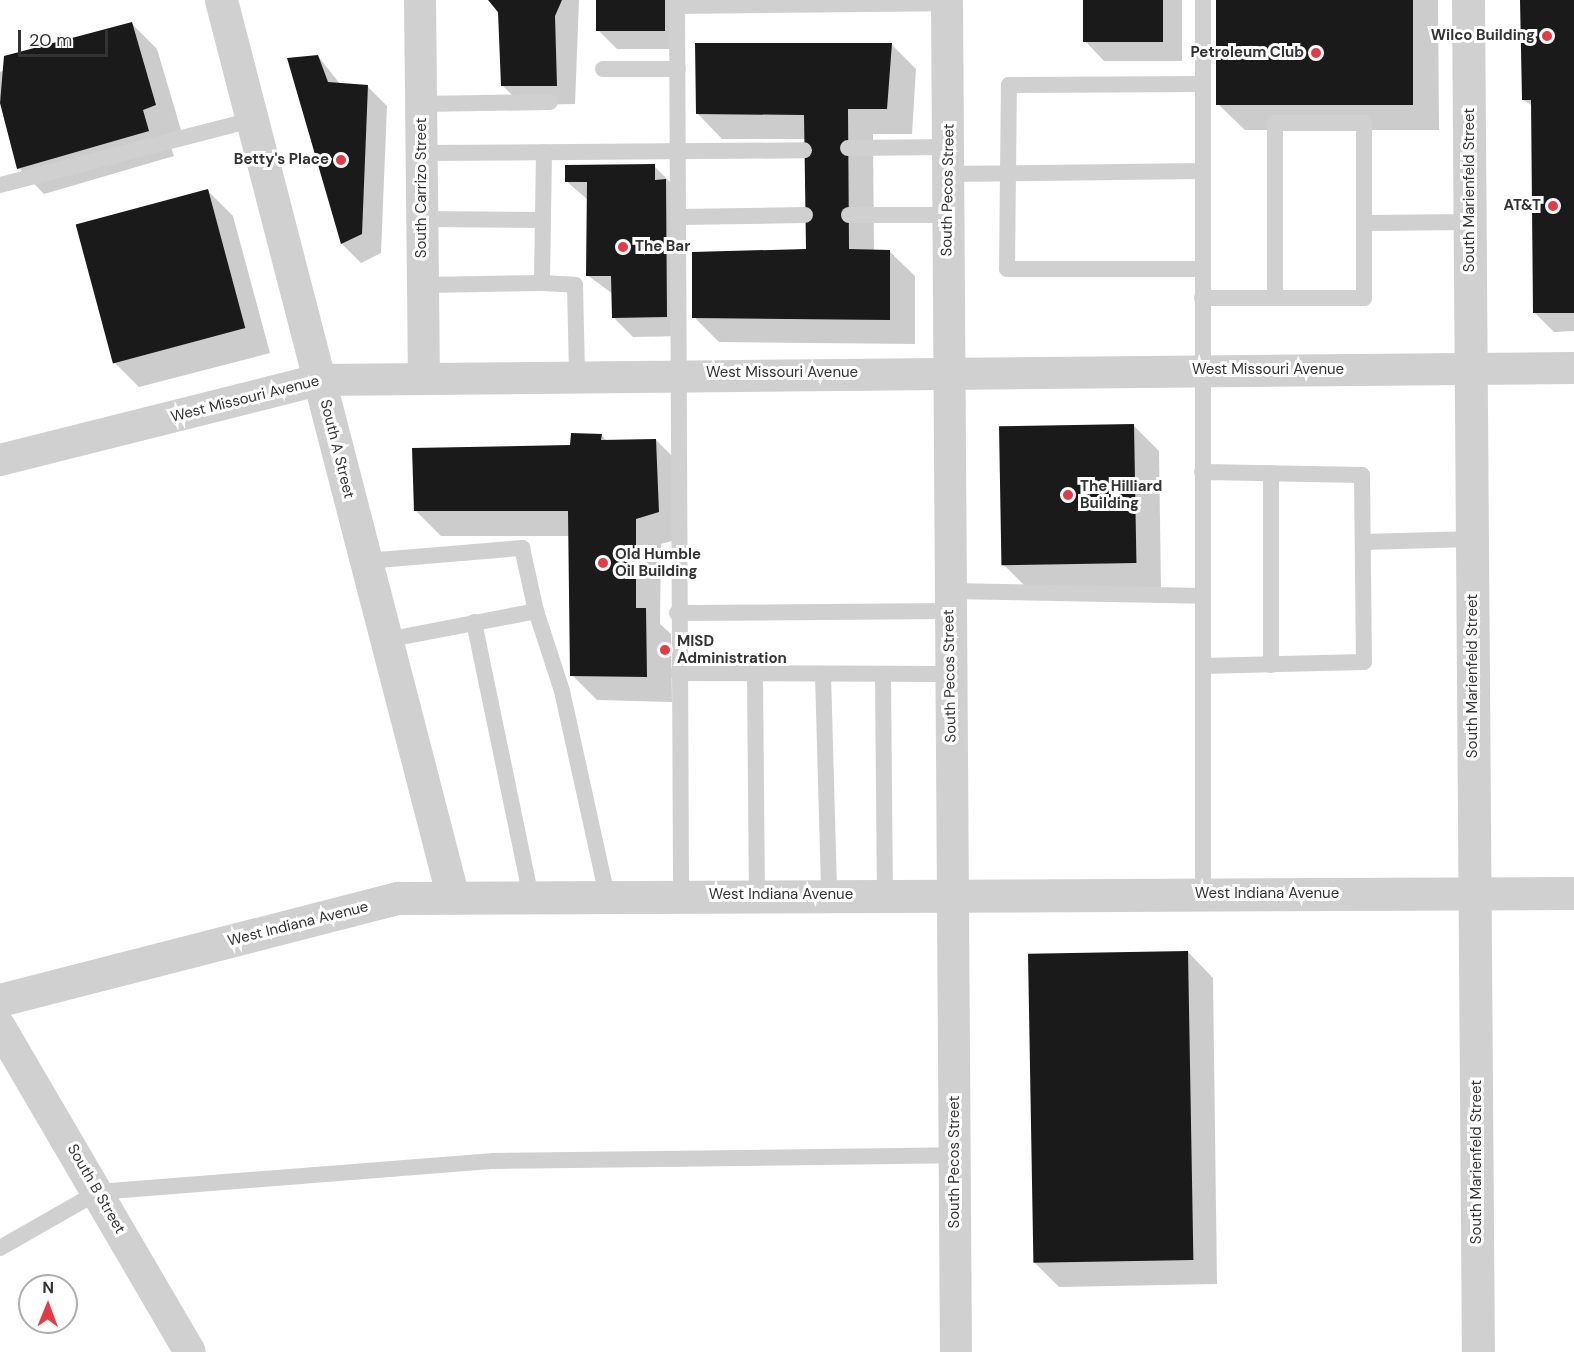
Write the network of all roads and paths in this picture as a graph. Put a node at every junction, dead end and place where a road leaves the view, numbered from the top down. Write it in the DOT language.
graph roads {
  1 [pos="221,0"];
  2 [pos="420,0"];
  3 [pos="1203,0"];
  4 [pos="1468,0"];
  5 [pos="947,1"];
  6 [pos="677,3"];
  7 [pos="603,69"];
  8 [pos="678,69"];
  9 [pos="1202,84"];
  10 [pos="550,102"];
  11 [pos="422,104"];
  12 [pos="252,120"];
  13 [pos="848,148"];
  14 [pos="804,150"];
  15 [pos="679,151"];
  16 [pos="544,152"];
  17 [pos="422,153"];
  18 [pos="948,160"];
  19 [pos="1202,171"];
  20 [pos="1008,173"];
  21 [pos="0,185"];
  22 [pos="805,215"];
  23 [pos="849,215"];
  24 [pos="947,215"];
  25 [pos="679,217"];
  26 [pos="423,219"];
  27 [pos="543,220"];
  28 [pos="1470,222"];
  29 [pos="1364,223"];
  30 [pos="1202,269"];
  31 [pos="542,283"];
  32 [pos="423,285"];
  33 [pos="1202,298"];
  34 [pos="1275,298"];
  35 [pos="1574,368"];
  36 [pos="1471,369"];
  37 [pos="1203,370"];
  38 [pos="945,372"];
  39 [pos="681,374"];
  40 [pos="424,375"];
  41 [pos="577,375"];
  42 [pos="319,380"];
  43 [pos="0,460"];
  44 [pos="1202,472"];
  45 [pos="1270,473"];
  46 [pos="1473,539"];
  47 [pos="1363,542"];
  48 [pos="366,561"];
  49 [pos="1203,596"];
  50 [pos="949,601"];
  51 [pos="536,611"];
  52 [pos="677,613"];
  53 [pos="474,622"];
  54 [pos="387,640"];
  55 [pos="1271,665"];
  56 [pos="1203,666"];
  57 [pos="678,674"];
  58 [pos="755,674"];
  59 [pos="823,674"];
  60 [pos="883,674"];
  61 [pos="950,674"];
  62 [pos="1574,893"];
  63 [pos="1203,894"];
  64 [pos="1475,894"];
  65 [pos="681,895"];
  66 [pos="757,895"];
  67 [pos="829,895"];
  68 [pos="885,895"];
  69 [pos="953,895"];
  70 [pos="608,896"];
  71 [pos="453,898"];
  72 [pos="531,898"];
  73 [pos="0,1000"];
  74 [pos="0,1027"];
  75 [pos="954,1155"];
  76 [pos="98,1192"];
  77 [pos="0,1248"];
  78 [pos="190,1352"];
  79 [pos="956,1352"];
  80 [pos="1478,1352"];
  1 -- 12 [label="street, South A Street"];
  2 -- 11 [label="street, South Carrizo Street"];
  3 -- 9 [label="lane"];
  4 -- 28 [label="street, South Marienfeld Street"];
  5 -- 6 [label="lane"];
  5 -- 18 [label="street, South Pecos Street"];
  6 -- 8 [label="lane"];
  7 -- 8 [label="lane"];
  8 -- 15 [label="lane"];
  9 -- 19 [label="lane"];
  9 -- 20 [label="lane"];
  10 -- 11 [label="lane"];
  11 -- 17 [label="street, South Carrizo Street"];
  12 -- 21 [label="lane"];
  12 -- 42 [label="street, South A Street"];
  13 -- 18 [label="lane"];
  14 -- 15 [label="lane"];
  15 -- 16 [label="lane"];
  15 -- 25 [label="lane"];
  16 -- 17 [label="lane"];
  16 -- 27 [label="lane"];
  17 -- 26 [label="street, South Carrizo Street"];
  18 -- 20 [label="lane"];
  18 -- 24 [label="street, South Pecos Street"];
  19 -- 20 [label="lane"];
  19 -- 30 [label="lane"];
  20 -- 30 [label="lane"];
  22 -- 25 [label="lane"];
  23 -- 24 [label="lane"];
  24 -- 38 [label="street, South Pecos Street"];
  25 -- 39 [label="lane"];
  26 -- 27 [label="lane"];
  26 -- 32 [label="street, South Carrizo Street"];
  27 -- 31 [label="lane"];
  28 -- 29 [label="lane"];
  28 -- 36 [label="street, South Marienfeld Street"];
  29 -- 34 [label="lane"];
  29 -- 34 [label="lane"];
  30 -- 33 [label="lane"];
  31 -- 32 [label="lane"];
  31 -- 41 [label="lane"];
  32 -- 40 [label="street, South Carrizo Street"];
  33 -- 34 [label="lane"];
  33 -- 37 [label="lane"];
  35 -- 36 [label="street, West Missouri Avenue"];
  36 -- 37 [label="street, West Missouri Avenue"];
  36 -- 46 [label="street, South Marienfeld Street"];
  37 -- 38 [label="street, West Missouri Avenue"];
  37 -- 44 [label="lane"];
  38 -- 39 [label="street, West Missouri Avenue"];
  38 -- 50 [label="street, South Pecos Street"];
  39 -- 41 [label="street, West Missouri Avenue"];
  39 -- 52 [label="lane"];
  40 -- 41 [label="street, West Missouri Avenue"];
  40 -- 42 [label="street, West Missouri Avenue"];
  42 -- 43 [label="street, West Missouri Avenue"];
  42 -- 48 [label="street, South A Street"];
  44 -- 45 [label="lane"];
  44 -- 49 [label="lane"];
  45 -- 47 [label="lane"];
  45 -- 55 [label="lane"];
  46 -- 47 [label="lane"];
  46 -- 64 [label="street, South Marienfeld Street"];
  47 -- 55 [label="lane"];
  48 -- 51 [label="lane"];
  48 -- 54 [label="street, South A Street"];
  49 -- 50 [label="lane"];
  49 -- 56 [label="lane"];
  50 -- 52 [label="lane"];
  50 -- 61 [label="street, South Pecos Street"];
  51 -- 53 [label="lane"];
  51 -- 70 [label="lane"];
  52 -- 57 [label="lane"];
  53 -- 54 [label="lane"];
  53 -- 72 [label="lane"];
  54 -- 71 [label="street, South A Street"];
  55 -- 56 [label="lane"];
  56 -- 63 [label="lane"];
  57 -- 58 [label="lane"];
  57 -- 65 [label="lane"];
  58 -- 59 [label="lane"];
  58 -- 66 [label="lane"];
  59 -- 60 [label="lane"];
  59 -- 67 [label="lane"];
  60 -- 61 [label="lane"];
  60 -- 68 [label="lane"];
  61 -- 69 [label="street, South Pecos Street"];
  62 -- 64 [label="street, West Indiana Avenue"];
  63 -- 64 [label="street, West Indiana Avenue"];
  63 -- 69 [label="street, West Indiana Avenue"];
  64 -- 80 [label="street, South Marienfeld Street"];
  65 -- 66 [label="street, West Indiana Avenue"];
  65 -- 70 [label="street, West Indiana Avenue"];
  66 -- 67 [label="street, West Indiana Avenue"];
  67 -- 68 [label="street, West Indiana Avenue"];
  68 -- 69 [label="street, West Indiana Avenue"];
  69 -- 75 [label="street, South Pecos Street"];
  70 -- 72 [label="street, West Indiana Avenue"];
  71 -- 72 [label="street, West Indiana Avenue"];
  71 -- 73 [label="street, West Indiana Avenue"];
  74 -- 76 [label="street, South B Street"];
  75 -- 76 [label="lane"];
  75 -- 79 [label="street, South Pecos Street"];
  76 -- 77 [label="lane"];
  76 -- 78 [label="street, South B Street"];
}
